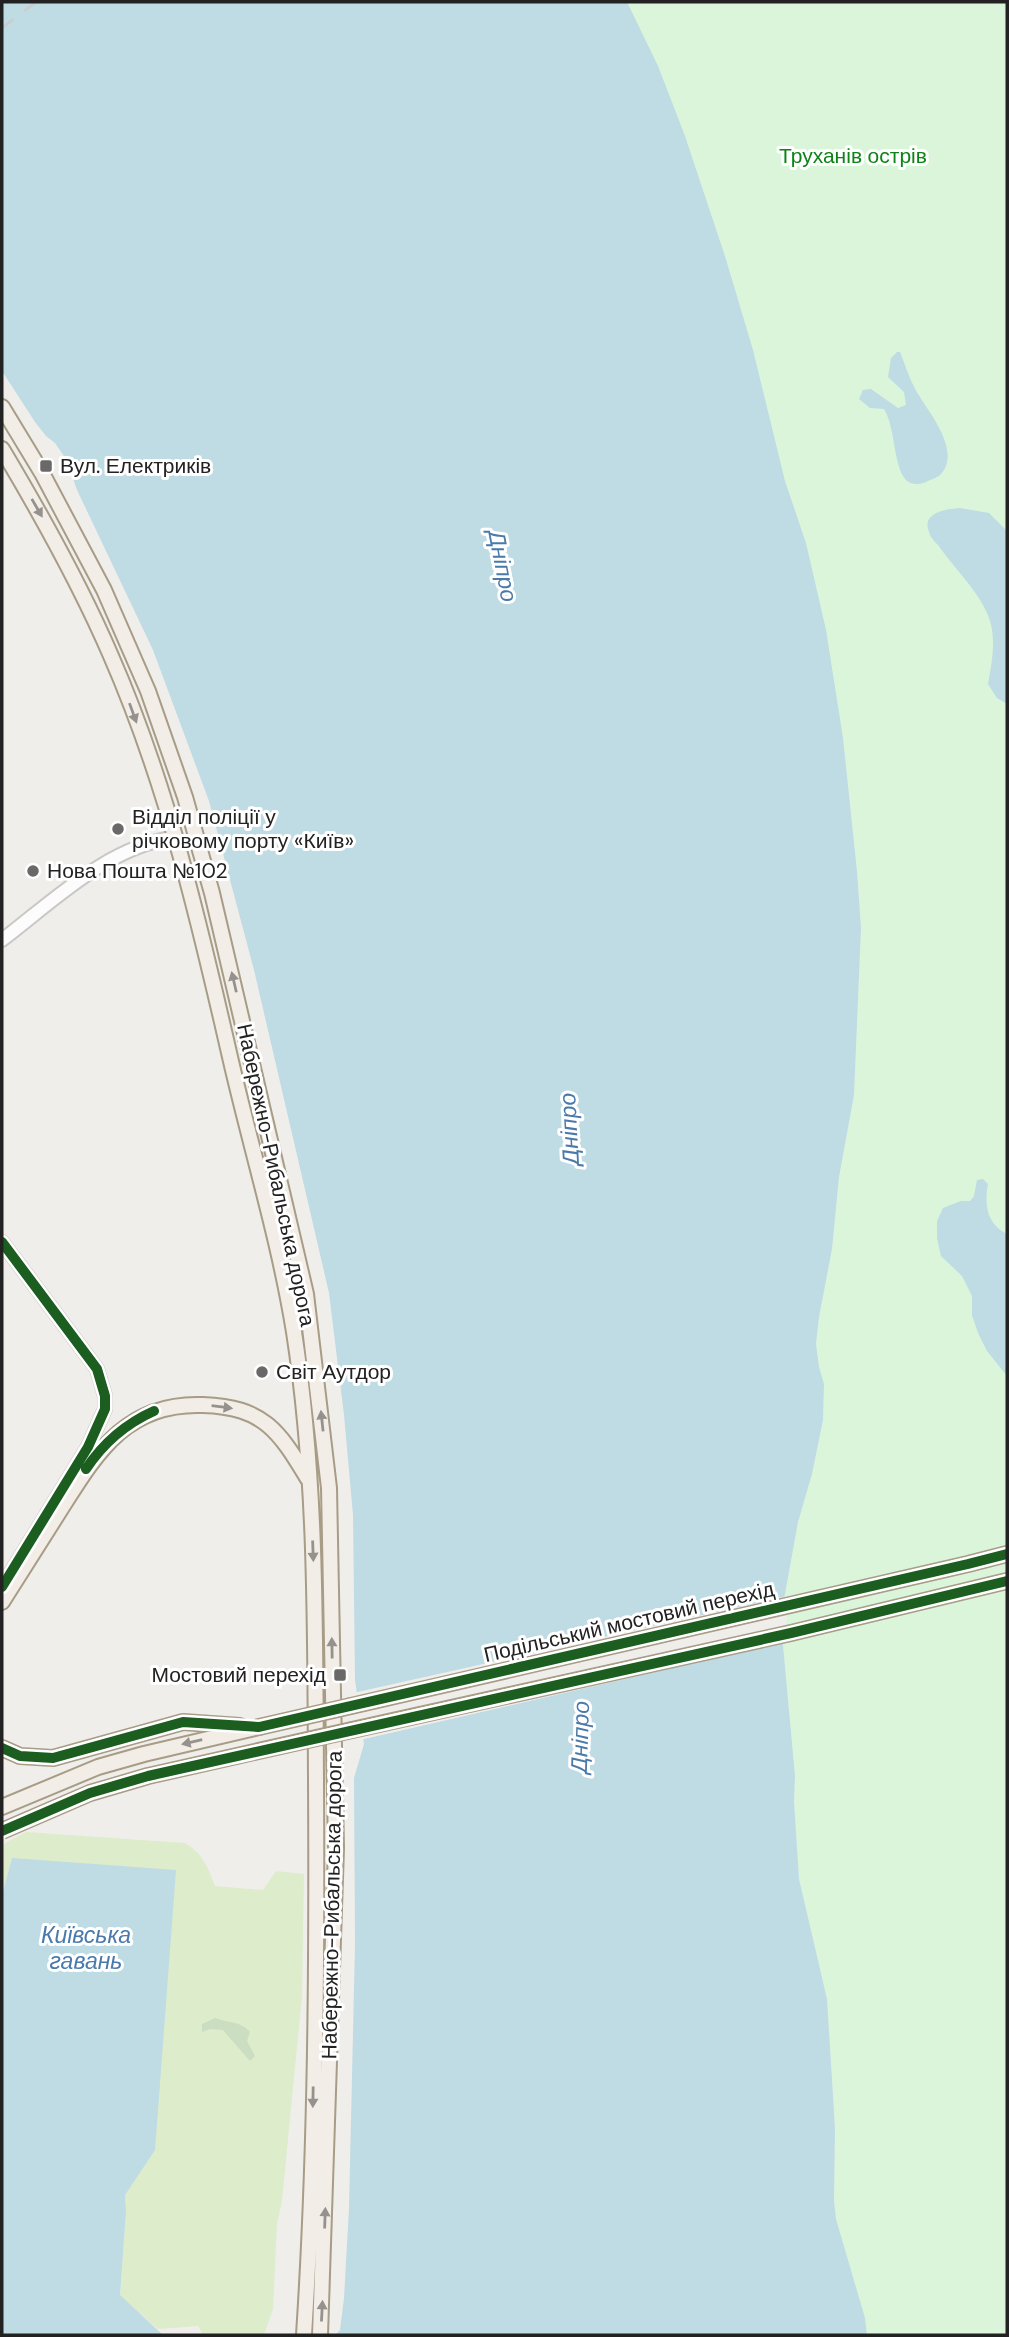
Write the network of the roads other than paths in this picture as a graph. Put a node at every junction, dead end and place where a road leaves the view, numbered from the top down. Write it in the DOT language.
graph roads {
  1 [pos="2,407"];
  2 [pos="2,449"];
  3 [pos="174,838"];
  4 [pos="2,940"];
  5 [pos="2,1242"];
  6 [pos="310,1483"];
  7 [pos="1007,1553"];
  8 [pos="1007,1581"];
  9 [pos="2,1587"];
  10 [pos="2,1602"];
  11 [pos="259,1727"];
  12 [pos="2,1748"];
  13 [pos="2,1807"];
  14 [pos="2,1831"];
  15 [pos="304,2335"];
  16 [pos="320,2335"];
  16 -- 1 [label="main road, Набережно-Рибальська дорога, one-way"];
  2 -- 3 [label="main road, Набережно-Рибальська дорога, one-way"];
  3 -- 4 [label="street"];
  3 -- 6 [label="main road, Набережно-Рибальська дорога"];
  5 -- 9 [label="street"];
  10 -- 6 [label="main road, one-way"];
  6 -- 15 [label="main road, Набережно-Рибальська дорога, one-way"];
  7 -- 11 [label="main road, Подільський мостовий перехід, bridge"];
  8 -- 14 [label="main road, bridge"];
  11 -- 12 [label="main road"];
  11 -- 13 [label="main road, Подільський мостовий перехід, one-way"];
}
